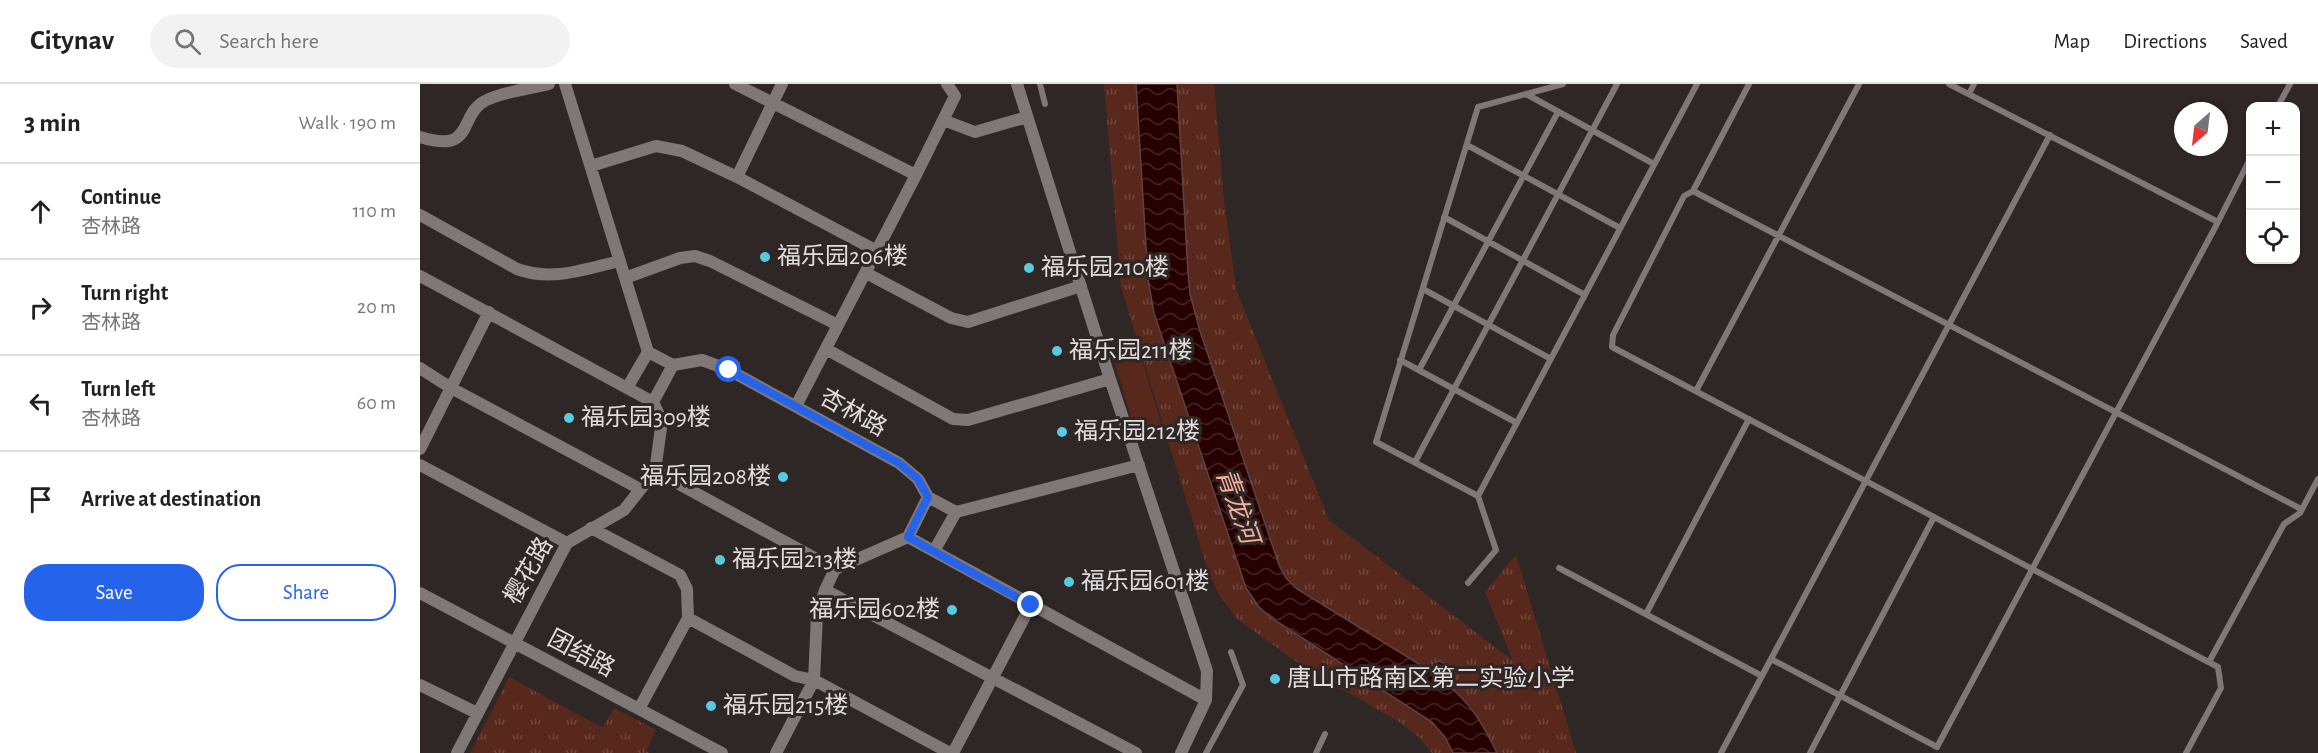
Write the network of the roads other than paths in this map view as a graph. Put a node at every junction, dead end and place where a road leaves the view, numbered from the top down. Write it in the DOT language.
graph roads {
  1 [pos="549,84"];
  2 [pos="565,84"];
  3 [pos="735,84"];
  4 [pos="782,84"];
  5 [pos="947,84"];
  6 [pos="1017,84"];
  7 [pos="1040,84"];
  8 [pos="1563,84"];
  9 [pos="1617,84"];
  10 [pos="1697,84"];
  11 [pos="1749,84"];
  12 [pos="1859,84"];
  13 [pos="1949,84"];
  14 [pos="1974,84"];
  15 [pos="2290,84"];
  16 [pos="1526,94"];
  17 [pos="1969,94"];
  18 [pos="2280,102"];
  19 [pos="772,103"];
  20 [pos="1045,104"];
  21 [pos="1558,112"];
  22 [pos="1027,117"];
  23 [pos="943,120"];
  24 [pos="1592,130"];
  25 [pos="2050,135"];
  26 [pos="420,137"];
  27 [pos="1467,145"];
  28 [pos="1654,164"];
  29 [pos="591,166"];
  30 [pos="2246,167"];
  31 [pos="916,175"];
  32 [pos="1524,176"];
  33 [pos="736,177"];
  34 [pos="1693,191"];
  35 [pos="1558,195"];
  36 [pos="420,215"];
  37 [pos="1444,217"];
  38 [pos="2218,222"];
  39 [pos="1620,228"];
  40 [pos="1780,235"];
  41 [pos="1488,242"];
  42 [pos="877,251"];
  43 [pos="620,261"];
  44 [pos="1523,261"];
  45 [pos="866,273"];
  46 [pos="420,276"];
  47 [pos="625,278"];
  48 [pos="1082,286"];
  49 [pos="1423,289"];
  50 [pos="1585,295"];
  51 [pos="1453,306"];
  52 [pos="489,312"];
  53 [pos="1949,324"];
  54 [pos="1488,325"];
  55 [pos="838,326"];
  56 [pos="826,349"];
  57 [pos="648,352"];
  58 [pos="1551,359"];
  59 [pos="1400,360"];
  60 [pos="673,365"];
  61 [pos="420,368"];
  62 [pos="1419,370"];
  63 [pos="1110,379"];
  64 [pos="451,388"];
  65 [pos="627,388"];
  66 [pos="1454,389"];
  67 [pos="1696,391"];
  68 [pos="652,402"];
  69 [pos="796,406"];
  70 [pos="2116,412"];
  71 [pos="1749,419"];
  72 [pos="1516,423"];
  73 [pos="420,449"];
  74 [pos="1415,462"];
  75 [pos="420,465"];
  76 [pos="1139,465"];
  77 [pos="655,471"];
  78 [pos="2318,479"];
  79 [pos="1866,481"];
  80 [pos="640,489"];
  81 [pos="1478,496"];
  82 [pos="928,497"];
  83 [pos="2301,509"];
  84 [pos="956,512"];
  85 [pos="1934,517"];
  86 [pos="591,528"];
  87 [pos="908,537"];
  88 [pos="567,543"];
  89 [pos="934,551"];
  90 [pos="1559,568"];
  91 [pos="2032,568"];
  92 [pos="835,569"];
  93 [pos="1468,583"];
  94 [pos="825,590"];
  95 [pos="420,593"];
  96 [pos="1031,605"];
  97 [pos="1646,614"];
  98 [pos="688,618"];
  99 [pos="513,642"];
  100 [pos="1230,652"];
  101 [pos="1771,658"];
  102 [pos="2209,662"];
  103 [pos="1762,676"];
  104 [pos="993,679"];
  105 [pos="814,680"];
  106 [pos="420,685"];
  107 [pos="1840,696"];
  108 [pos="1206,700"];
  109 [pos="639,709"];
  110 [pos="477,713"];
  111 [pos="1325,734"];
  112 [pos="457,753"];
  113 [pos="722,753"];
  114 [pos="776,753"];
  115 [pos="951,753"];
  116 [pos="1136,753"];
  117 [pos="1181,753"];
  118 [pos="1206,753"];
  119 [pos="1316,753"];
  120 [pos="1720,753"];
  121 [pos="1810,753"];
  122 [pos="2186,753"];
  1 -- 26 [label="street"];
  2 -- 29 [label="street"];
  3 -- 19 [label="street"];
  4 -- 19 [label="street"];
  5 -- 23 [label="street"];
  6 -- 22 [label="street"];
  7 -- 20 [label="lane"];
  8 -- 16 [label="lane"];
  9 -- 24 [label="lane"];
  10 -- 28 [label="lane"];
  11 -- 34 [label="lane"];
  12 -- 40 [label="lane"];
  13 -- 17 [label="lane"];
  14 -- 17 [label="lane"];
  15 -- 18 [label="lane"];
  16 -- 21 [label="lane"];
  16 -- 27 [label="lane"];
  17 -- 25 [label="lane"];
  19 -- 31 [label="street"];
  19 -- 33 [label="street"];
  21 -- 24 [label="lane"];
  21 -- 32 [label="lane"];
  22 -- 23 [label="street"];
  22 -- 48 [label="street"];
  23 -- 31 [label="street"];
  24 -- 28 [label="lane"];
  24 -- 35 [label="lane"];
  25 -- 38 [label="lane"];
  25 -- 53 [label="lane"];
  27 -- 32 [label="lane"];
  27 -- 37 [label="lane"];
  28 -- 39 [label="lane"];
  29 -- 33 [label="street"];
  29 -- 43 [label="street"];
  30 -- 38 [label="lane"];
  31 -- 42 [label="street"];
  32 -- 35 [label="lane"];
  32 -- 41 [label="lane"];
  33 -- 42 [label="street"];
  34 -- 40 [label="lane"];
  34 -- 67 [label="lane"];
  35 -- 39 [label="lane"];
  35 -- 44 [label="lane"];
  36 -- 43 [label="street"];
  37 -- 41 [label="lane"];
  37 -- 49 [label="lane"];
  38 -- 70 [label="lane"];
  39 -- 50 [label="lane"];
  40 -- 53 [label="lane"];
  40 -- 67 [label="lane"];
  41 -- 44 [label="lane"];
  41 -- 51 [label="lane"];
  42 -- 45 [label="street"];
  43 -- 47 [label="street"];
  44 -- 50 [label="lane"];
  44 -- 54 [label="lane"];
  45 -- 48 [label="street"];
  45 -- 55 [label="street"];
  46 -- 52 [label="street"];
  47 -- 55 [label="street"];
  47 -- 57 [label="street"];
  48 -- 63 [label="street"];
  49 -- 51 [label="lane"];
  49 -- 59 [label="lane"];
  50 -- 58 [label="lane"];
  51 -- 54 [label="lane"];
  51 -- 62 [label="lane"];
  52 -- 64 [label="street"];
  52 -- 65 [label="street"];
  53 -- 70 [label="lane"];
  53 -- 79 [label="lane"];
  54 -- 58 [label="lane"];
  54 -- 66 [label="lane"];
  55 -- 56 [label="street"];
  56 -- 63 [label="street"];
  56 -- 69 [label="street"];
  57 -- 60 [label="street"];
  57 -- 65 [label="street"];
  58 -- 72 [label="lane"];
  59 -- 62 [label="lane"];
  59 -- 74 [label="lane"];
  60 -- 68 [label="street"];
  60 -- 69 [label="street, 杏林路"];
  61 -- 64 [label="street"];
  62 -- 66 [label="lane"];
  63 -- 76 [label="street"];
  64 -- 73 [label="street"];
  64 -- 80 [label="street"];
  65 -- 68 [label="street"];
  66 -- 72 [label="lane"];
  66 -- 74 [label="lane"];
  67 -- 71 [label="lane"];
  68 -- 77 [label="street"];
  69 -- 82 [label="street, 杏林路"];
  70 -- 83 [label="lane"];
  70 -- 91 [label="lane"];
  71 -- 79 [label="lane"];
  71 -- 97 [label="lane"];
  72 -- 81 [label="lane"];
  74 -- 81 [label="lane"];
  75 -- 88 [label="street"];
  76 -- 84 [label="street"];
  76 -- 108 [label="street"];
  77 -- 80 [label="street, 樱花路"];
  77 -- 92 [label="street"];
  78 -- 83 [label="lane"];
  79 -- 85 [label="lane"];
  79 -- 101 [label="lane"];
  80 -- 86 [label="street, 樱花路"];
  81 -- 93 [label="lane"];
  82 -- 84 [label="street"];
  82 -- 87 [label="street"];
  83 -- 102 [label="lane"];
  84 -- 89 [label="street"];
  85 -- 91 [label="lane"];
  85 -- 107 [label="lane"];
  86 -- 88 [label="street, 樱花路"];
  86 -- 98 [label="street"];
  87 -- 89 [label="street"];
  87 -- 92 [label="street"];
  88 -- 99 [label="street, 樱花路"];
  89 -- 96 [label="street"];
  90 -- 97 [label="lane"];
  91 -- 102 [label="lane"];
  91 -- 107 [label="lane"];
  92 -- 94 [label="street"];
  94 -- 104 [label="street"];
  94 -- 105 [label="street"];
  95 -- 99 [label="street, 团结路"];
  96 -- 104 [label="street"];
  96 -- 108 [label="street"];
  97 -- 103 [label="lane"];
  98 -- 105 [label="street"];
  98 -- 109 [label="street"];
  99 -- 109 [label="street, 团结路"];
  99 -- 110 [label="street, 樱花路"];
  100 -- 118 [label="lane"];
  101 -- 103 [label="lane"];
  101 -- 107 [label="lane"];
  102 -- 122 [label="lane"];
  103 -- 120 [label="lane"];
  104 -- 115 [label="street"];
  104 -- 116 [label="street"];
  105 -- 114 [label="street"];
  105 -- 115 [label="street"];
  106 -- 110 [label="street"];
  107 -- 121 [label="lane"];
  108 -- 117 [label="street"];
  109 -- 113 [label="street, 团结路"];
  110 -- 112 [label="street, 樱花路"];
  111 -- 119 [label="lane"];
}
